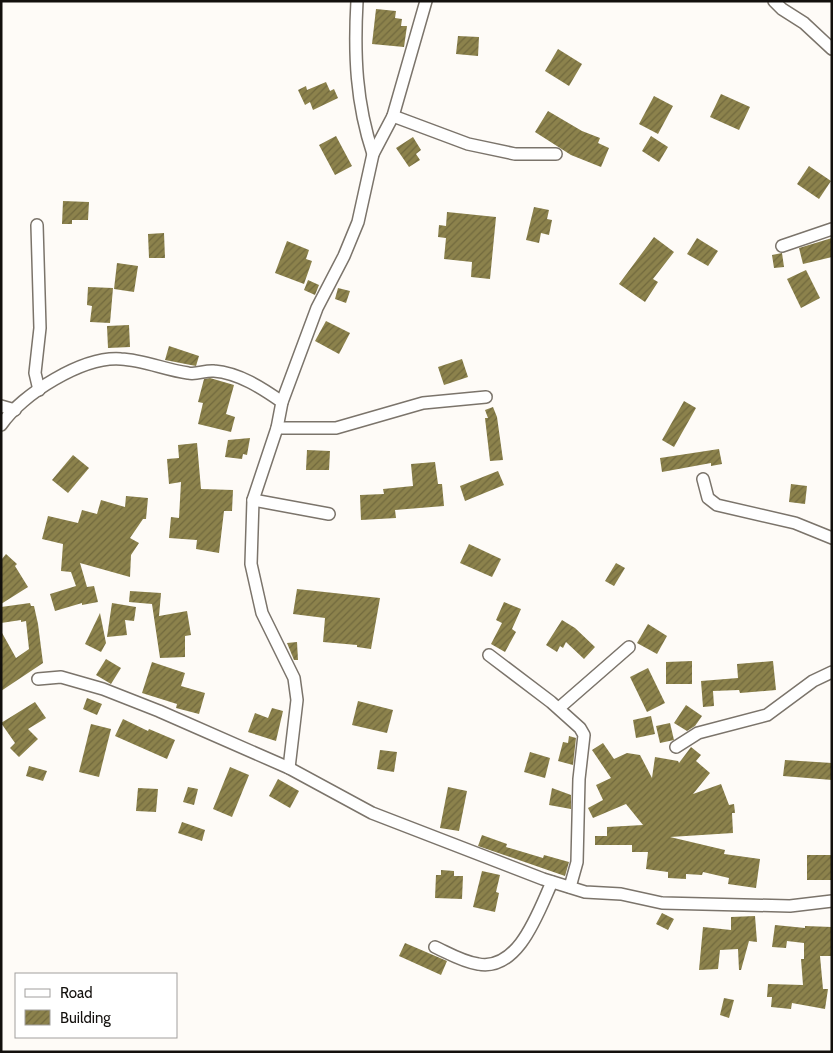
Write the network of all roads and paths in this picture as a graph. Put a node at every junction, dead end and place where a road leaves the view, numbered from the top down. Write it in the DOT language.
graph roads {
  1 [pos="357,1"];
  2 [pos="426,1"];
  3 [pos="774,1"];
  4 [pos="832,49"];
  5 [pos="392,116"];
  6 [pos="373,154"];
  7 [pos="556,154"];
  8 [pos="37,225"];
  9 [pos="832,229"];
  10 [pos="782,246"];
  11 [pos="39,390"];
  12 [pos="486,397"];
  13 [pos="282,402"];
  14 [pos="1,406"];
  15 [pos="16,410"];
  16 [pos="1,425"];
  17 [pos="277,428"];
  18 [pos="704,479"];
  19 [pos="253,500"];
  20 [pos="329,514"];
  21 [pos="832,538"];
  22 [pos="629,647"];
  23 [pos="489,655"];
  24 [pos="832,672"];
  25 [pos="38,679"];
  26 [pos="559,708"];
  27 [pos="676,747"];
  28 [pos="289,768"];
  29 [pos="552,882"];
  30 [pos="570,887"];
  31 [pos="832,901"];
  32 [pos="435,947"];
  1 -- 6 [label="street"];
  2 -- 5 [label="street"];
  3 -- 4 [label="street"];
  5 -- 6 [label="street"];
  5 -- 7 [label="street"];
  6 -- 13 [label="street"];
  8 -- 11 [label="street"];
  9 -- 10 [label="street"];
  11 -- 13 [label="street"];
  11 -- 15 [label="street"];
  12 -- 17 [label="street"];
  13 -- 17 [label="street"];
  14 -- 15 [label="street"];
  15 -- 16 [label="street"];
  17 -- 19 [label="street"];
  18 -- 21 [label="street"];
  19 -- 20 [label="street"];
  19 -- 28 [label="street"];
  22 -- 26 [label="street"];
  23 -- 26 [label="street"];
  24 -- 27 [label="street"];
  25 -- 28 [label="street"];
  26 -- 30 [label="street"];
  28 -- 29 [label="street"];
  29 -- 30 [label="street"];
  29 -- 32 [label="street"];
  30 -- 31 [label="street"];
}
